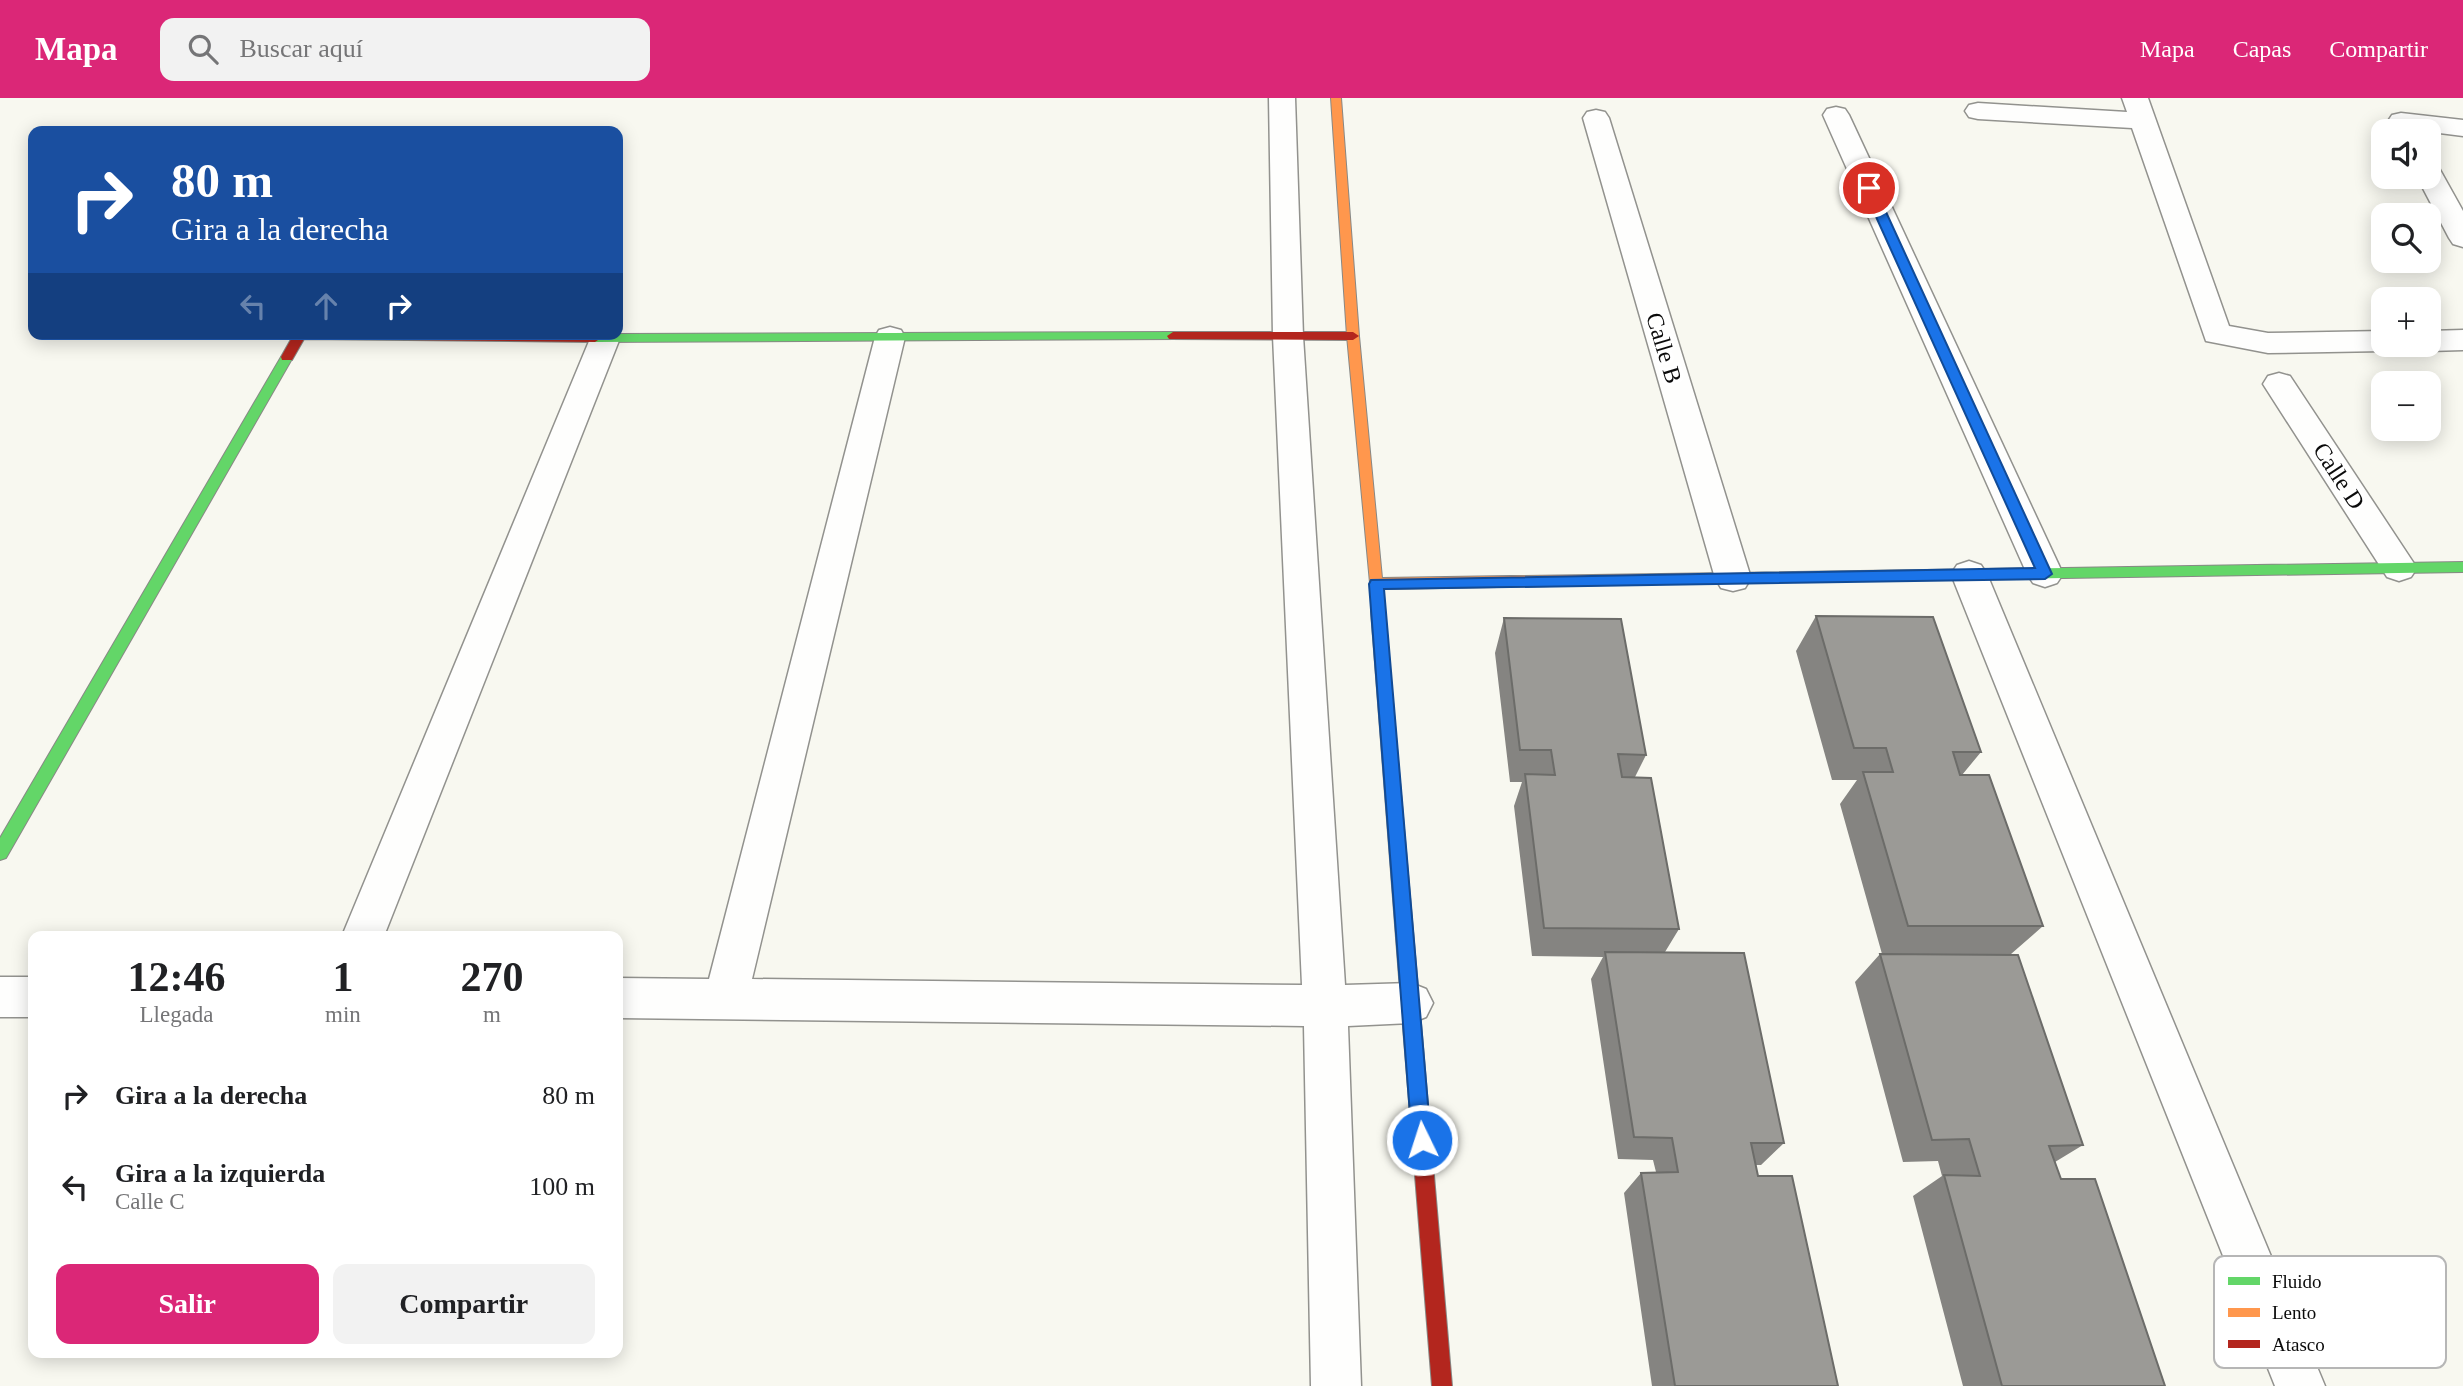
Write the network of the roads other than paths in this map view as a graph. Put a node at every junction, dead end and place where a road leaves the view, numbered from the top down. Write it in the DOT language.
graph roads {
  1 [pos="1282,98"];
  2 [pos="1336,98"];
  3 [pos="2139,110"];
  4 [pos="1978,111"];
  5 [pos="1836,115"];
  6 [pos="2399,117"];
  7 [pos="1596,118"];
  8 [pos="2463,128"];
  9 [pos="2437,189"];
  10 [pos="2463,238"];
  11 [pos="1289,336"];
  12 [pos="1353,336"];
  13 [pos="890,337"];
  14 [pos="623,338"];
  15 [pos="297,340"];
  16 [pos="604,340"];
  17 [pos="2463,340"];
  18 [pos="2371,341"];
  19 [pos="2441,341"];
  20 [pos="2279,384"];
  21 [pos="2463,567"];
  22 [pos="2399,568"];
  23 [pos="1969,574"];
  24 [pos="2045,574"];
  25 [pos="1733,578"];
  26 [pos="1376,584"];
  27 [pos="0,853"];
  28 [pos="365,931"];
  29 [pos="0,997"];
  30 [pos="28,997"];
  31 [pos="623,998"];
  32 [pos="726,998"];
  33 [pos="1411,1003"];
  34 [pos="1325,1006"];
  35 [pos="2247,1256"];
  36 [pos="2293,1368"];
  37 [pos="1336,1386"];
  38 [pos="1442,1386"];
  39 [pos="2300,1386"];
  1 -- 11 [label="street"];
  2 -- 12 [label="street"];
  3 -- 4 [label="street"];
  3 -- 18 [label="street"];
  5 -- 24 [label="street"];
  6 -- 8 [label="street"];
  7 -- 25 [label="street, Calle B"];
  9 -- 10 [label="street"];
  11 -- 12 [label="street"];
  11 -- 13 [label="street"];
  11 -- 34 [label="street"];
  12 -- 26 [label="street"];
  13 -- 14 [label="street"];
  13 -- 32 [label="street"];
  15 -- 27 [label="street"];
  16 -- 28 [label="street"];
  17 -- 19 [label="street"];
  20 -- 22 [label="street, Calle D"];
  21 -- 22 [label="street"];
  22 -- 24 [label="street"];
  23 -- 24 [label="street"];
  23 -- 25 [label="street"];
  23 -- 35 [label="street"];
  25 -- 26 [label="street"];
  26 -- 33 [label="street"];
  29 -- 30 [label="street"];
  31 -- 32 [label="street"];
  32 -- 34 [label="street"];
  33 -- 34 [label="street"];
  33 -- 38 [label="street"];
  34 -- 37 [label="street"];
  36 -- 39 [label="street"];
}
